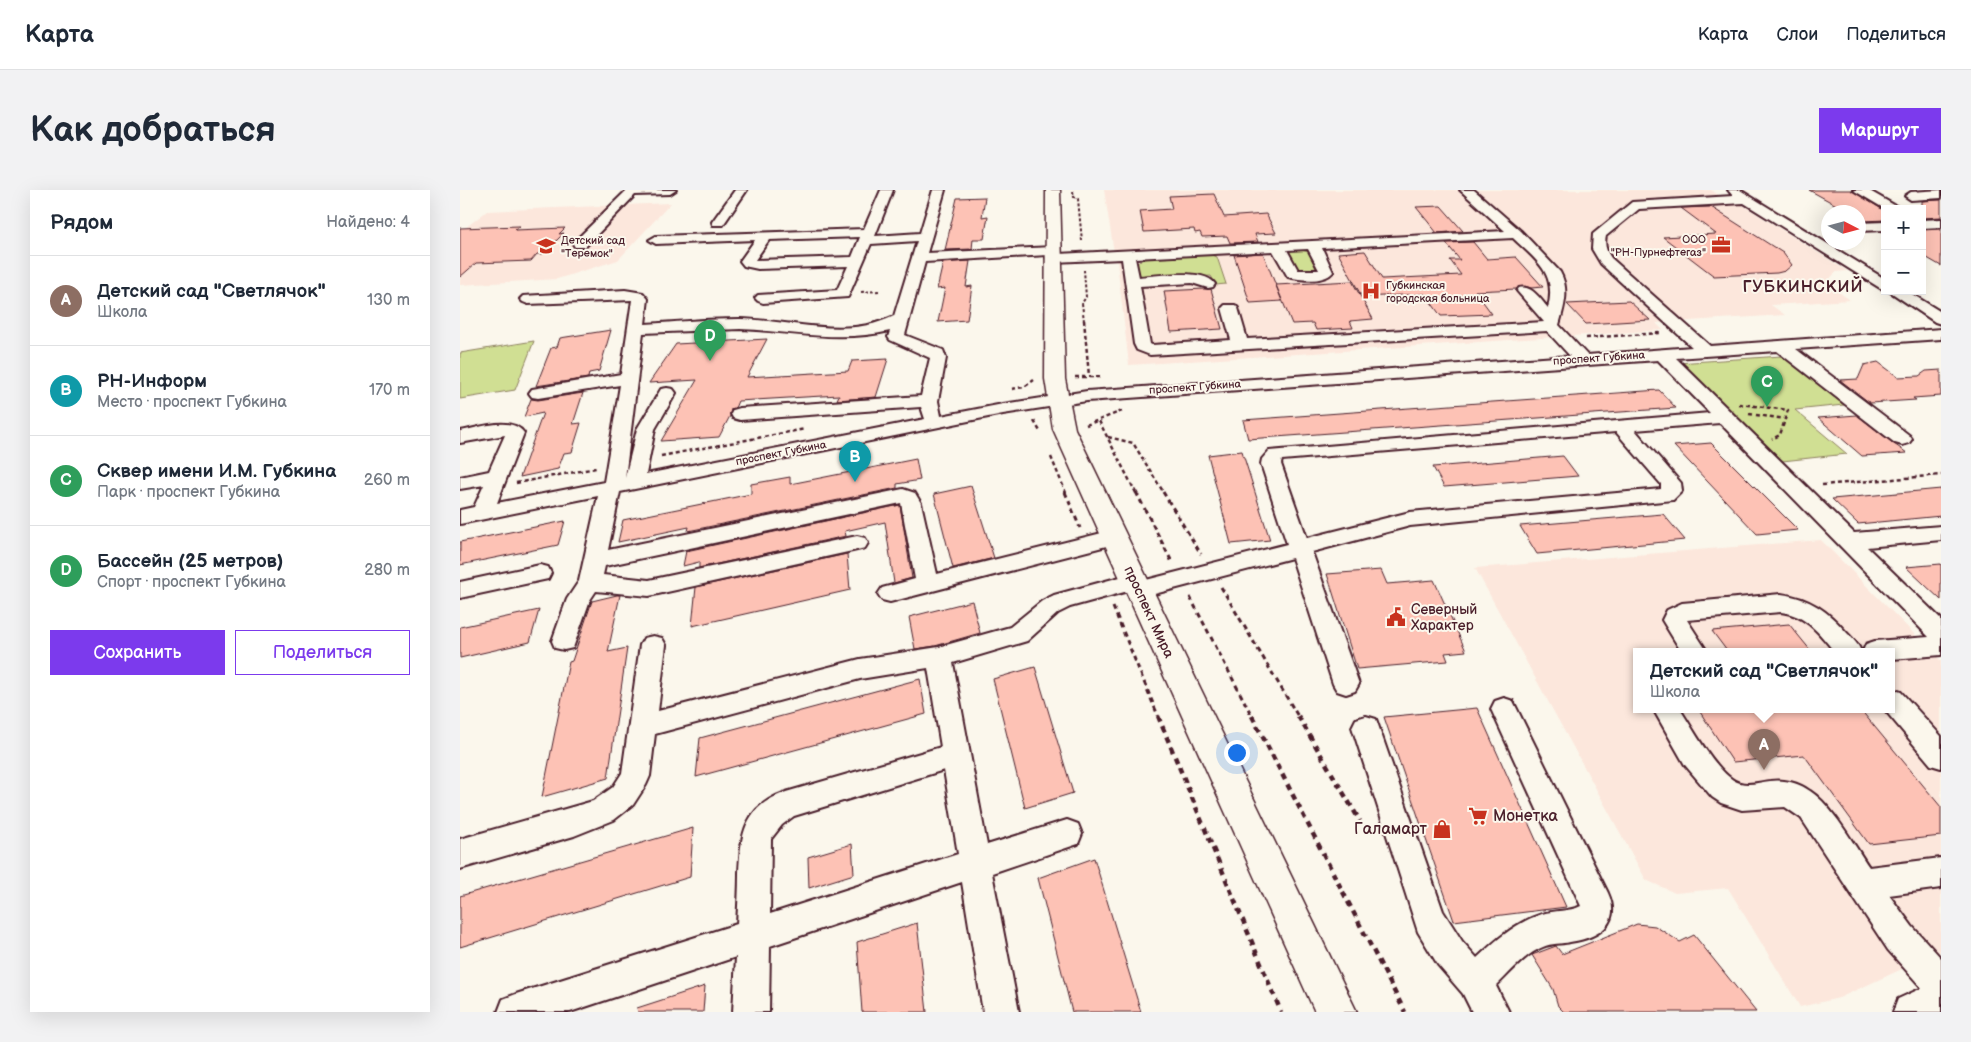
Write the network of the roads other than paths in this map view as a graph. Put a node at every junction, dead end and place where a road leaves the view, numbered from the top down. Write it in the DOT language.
graph roads {
  1 [pos="670,190"];
  2 [pos="742,190"];
  3 [pos="887,190"];
  4 [pos="939,190"];
  5 [pos="1052,190"];
  6 [pos="1059,190"];
  7 [pos="1466,190"];
  8 [pos="1682,190"];
  9 [pos="1732,190"];
  10 [pos="1859,190"];
  11 [pos="1936,190"];
  12 [pos="634,191"];
  13 [pos="1941,193"];
  14 [pos="1911,196"];
  15 [pos="1746,199"];
  16 [pos="1699,201"];
  17 [pos="1887,205"];
  18 [pos="718,222"];
  19 [pos="1941,223"];
  20 [pos="1926,224"];
  21 [pos="1881,226"];
  22 [pos="1866,227"];
  23 [pos="1821,229"];
  24 [pos="1797,231"];
  25 [pos="1516,234"];
  26 [pos="765,236"];
  27 [pos="867,236"];
  28 [pos="926,237"];
  29 [pos="656,240"];
  30 [pos="580,244"];
  31 [pos="1313,245"];
  32 [pos="1278,247"];
  33 [pos="1053,254"];
  34 [pos="1128,255"];
  35 [pos="920,258"];
  36 [pos="857,261"];
  37 [pos="1132,282"];
  38 [pos="1881,282"];
  39 [pos="1208,284"];
  40 [pos="1524,291"];
  41 [pos="1902,295"];
  42 [pos="763,298"];
  43 [pos="528,299"];
  44 [pos="1230,308"];
  45 [pos="901,319"];
  46 [pos="1941,319"];
  47 [pos="1552,323"];
  48 [pos="637,329"];
  49 [pos="1941,334"];
  50 [pos="1240,345"];
  51 [pos="1780,345"];
  52 [pos="1705,350"];
  53 [pos="1661,353"];
  54 [pos="1582,359"];
  55 [pos="630,378"];
  56 [pos="538,393"];
  57 [pos="1057,400"];
  58 [pos="929,401"];
  59 [pos="626,409"];
  60 [pos="1718,410"];
  61 [pos="740,414"];
  62 [pos="933,422"];
  63 [pos="1620,425"];
  64 [pos="460,437"];
  65 [pos="1902,440"];
  66 [pos="495,482"];
  67 [pos="460,483"];
  68 [pos="634,483"];
  69 [pos="611,488"];
  70 [pos="483,512"];
  71 [pos="460,516"];
  72 [pos="1941,533"];
  73 [pos="1114,537"];
  74 [pos="1848,541"];
  75 [pos="857,543"];
  76 [pos="655,547"];
  77 [pos="1300,548"];
  78 [pos="592,571"];
  79 [pos="540,573"];
  80 [pos="928,584"];
  81 [pos="1137,585"];
  82 [pos="649,588"];
  83 [pos="460,590"];
  84 [pos="890,594"];
  85 [pos="1941,636"];
  86 [pos="564,640"];
  87 [pos="653,645"];
  88 [pos="1692,648"];
  89 [pos="1846,648"];
  90 [pos="1888,648"];
  91 [pos="940,657"];
  92 [pos="1346,684"];
  93 [pos="1895,703"];
  94 [pos="1504,709"];
  95 [pos="1669,713"];
  96 [pos="644,726"];
  97 [pos="1366,727"];
  98 [pos="956,754"];
  99 [pos="1941,756"];
  100 [pos="1067,834"];
  101 [pos="460,854"];
  102 [pos="975,864"];
  103 [pos="1941,873"];
  104 [pos="1862,883"];
  105 [pos="753,936"];
  106 [pos="1475,982"];
  107 [pos="1941,984"];
  108 [pos="1941,997"];
  109 [pos="532,1009"];
  110 [pos="751,1012"];
  111 [pos="1001,1012"];
  112 [pos="1336,1012"];
  113 [pos="1492,1012"];
  114 [pos="1911,1012"];
  1 -- 12 [label="street"];
  2 -- 18 [label="street"];
  3 -- 27 [label="street"];
  4 -- 28 [label="street"];
  5 -- 6 [label="street"];
  5 -- 33 [label="main road, проспект Мира"];
  7 -- 25 [label="street"];
  8 -- 16 [label="street"];
  9 -- 15 [label="street"];
  10 -- 17 [label="street"];
  11 -- 13 [label="street"];
  12 -- 30 [label="street"];
  13 -- 14 [label="street"];
  15 -- 16 [label="street"];
  15 -- 24 [label="street"];
  16 -- 52 [label="street"];
  19 -- 20 [label="street"];
  21 -- 22 [label="street"];
  23 -- 24 [label="street"];
  24 -- 38 [label="street"];
  25 -- 31 [label="street"];
  25 -- 47 [label="street"];
  26 -- 27 [label="street"];
  26 -- 29 [label="street"];
  26 -- 36 [label="street"];
  27 -- 28 [label="street"];
  27 -- 36 [label="street"];
  28 -- 35 [label="street"];
  31 -- 32 [label="street"];
  31 -- 32 [label="street"];
  32 -- 34 [label="street"];
  33 -- 34 [label="street"];
  33 -- 35 [label="street"];
  33 -- 57 [label="main road, проспект Мира"];
  34 -- 37 [label="street"];
  35 -- 45 [label="street"];
  36 -- 42 [label="street"];
  37 -- 39 [label="street"];
  37 -- 50 [label="street"];
  40 -- 47 [label="street"];
  41 -- 46 [label="street"];
  43 -- 48 [label="street"];
  44 -- 50 [label="street"];
  45 -- 48 [label="street"];
  45 -- 58 [label="street"];
  47 -- 50 [label="street"];
  47 -- 54 [label="street"];
  48 -- 55 [label="street"];
  49 -- 51 [label="street, проспект Губкина"];
  51 -- 52 [label="street, проспект Губкина"];
  51 -- 65 [label="street"];
  52 -- 53 [label="street, проспект Губкина"];
  53 -- 54 [label="street, проспект Губкина"];
  53 -- 60 [label="street"];
  54 -- 57 [label="street, проспект Губкина"];
  55 -- 56 [label="street"];
  55 -- 59 [label="street"];
  57 -- 62 [label="street, проспект Губкина"];
  57 -- 73 [label="main road, проспект Мира"];
  58 -- 61 [label="street"];
  58 -- 62 [label="street"];
  59 -- 68 [label="street"];
  59 -- 69 [label="street"];
  60 -- 63 [label="street"];
  60 -- 74 [label="street"];
  62 -- 68 [label="street, проспект Губкина"];
  63 -- 77 [label="street"];
  63 -- 77 [label="street"];
  64 -- 66 [label="street"];
  66 -- 67 [label="street"];
  66 -- 70 [label="street"];
  68 -- 69 [label="street, проспект Губкина"];
  69 -- 70 [label="street, проспект Губкина"];
  69 -- 78 [label="street"];
  70 -- 71 [label="street, проспект Губкина"];
  72 -- 74 [label="street"];
  73 -- 80 [label="street"];
  73 -- 81 [label="main road, проспект Мира"];
  74 -- 85 [label="street"];
  75 -- 82 [label="lane"];
  76 -- 78 [label="street"];
  76 -- 80 [label="street"];
  76 -- 82 [label="street"];
  77 -- 81 [label="street"];
  77 -- 92 [label="street"];
  78 -- 82 [label="lane"];
  78 -- 86 [label="street"];
  79 -- 83 [label="street"];
  80 -- 84 [label="street"];
  81 -- 91 [label="street"];
  81 -- 112 [label="main road, проспект Мира"];
  85 -- 90 [label="street"];
  87 -- 96 [label="street"];
  88 -- 89 [label="street"];
  91 -- 96 [label="street"];
  91 -- 98 [label="street"];
  93 -- 99 [label="street"];
  94 -- 106 [label="street"];
  95 -- 104 [label="street"];
  96 -- 101 [label="street"];
  97 -- 106 [label="street"];
  98 -- 102 [label="street"];
  98 -- 105 [label="street"];
  100 -- 102 [label="street"];
  102 -- 105 [label="street"];
  102 -- 111 [label="street"];
  103 -- 104 [label="street"];
  104 -- 107 [label="street"];
  105 -- 109 [label="street"];
  105 -- 110 [label="street"];
  106 -- 113 [label="street"];
  108 -- 114 [label="street"];
}
